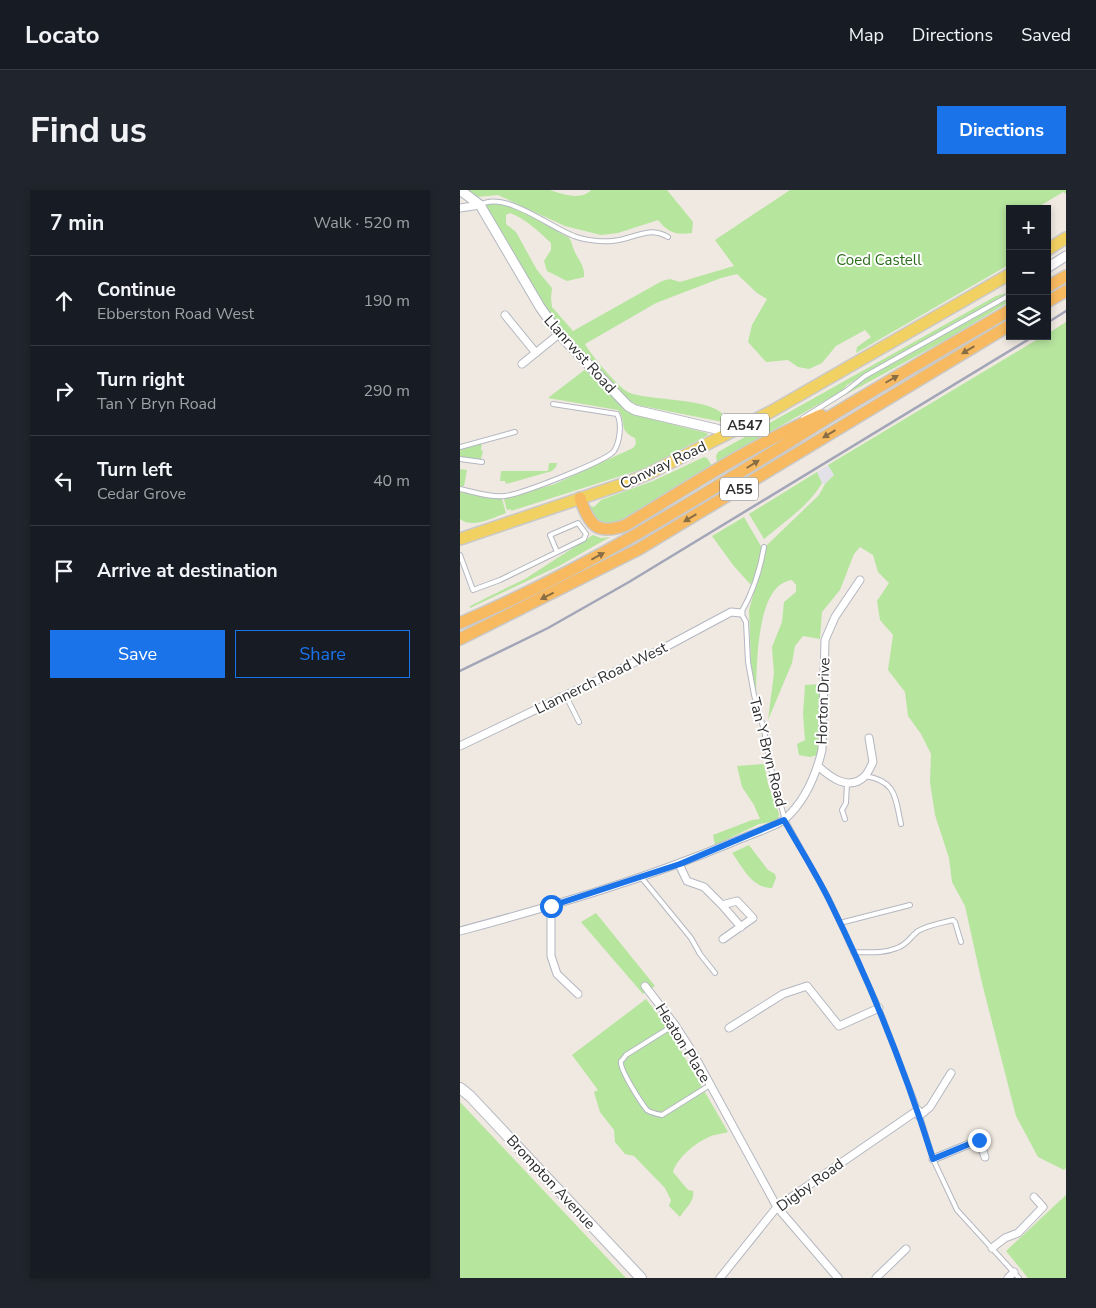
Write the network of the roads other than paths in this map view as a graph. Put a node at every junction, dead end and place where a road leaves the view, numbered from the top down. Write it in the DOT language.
graph roads {
  1 [pos="460,190"];
  2 [pos="480,205"];
  3 [pos="460,208"];
  4 [pos="668,237"];
  5 [pos="1066,238"];
  6 [pos="1051,247"];
  7 [pos="1066,256"];
  8 [pos="1051,265"];
  9 [pos="1006,276"];
  10 [pos="1066,276"];
  11 [pos="1051,285"];
  12 [pos="1066,291"];
  13 [pos="1006,297"];
  14 [pos="1051,300"];
  15 [pos="1006,312"];
  16 [pos="505,315"];
  17 [pos="1006,327"];
  18 [pos="559,334"];
  19 [pos="536,353"];
  20 [pos="522,364"];
  21 [pos="857,400"];
  22 [pos="554,404"];
  23 [pos="792,428"];
  24 [pos="515,432"];
  25 [pos="728,434"];
  26 [pos="460,447"];
  27 [pos="460,459"];
  28 [pos="482,462"];
  29 [pos="460,489"];
  30 [pos="580,498"];
  31 [pos="461,536"];
  32 [pos="764,547"];
  33 [pos="557,552"];
  34 [pos="460,556"];
  35 [pos="860,580"];
  36 [pos="741,613"];
  37 [pos="460,623"];
  38 [pos="460,639"];
  39 [pos="566,696"];
  40 [pos="579,722"];
  41 [pos="869,738"];
  42 [pos="460,746"];
  43 [pos="818,766"];
  44 [pos="866,776"];
  45 [pos="847,783"];
  46 [pos="784,820"];
  47 [pos="845,820"];
  48 [pos="901,824"];
  49 [pos="680,864"];
  50 [pos="641,877"];
  51 [pos="722,904"];
  52 [pos="910,905"];
  53 [pos="551,906"];
  54 [pos="840,924"];
  55 [pos="741,927"];
  56 [pos="460,931"];
  57 [pos="723,939"];
  58 [pos="961,942"];
  59 [pos="853,952"];
  60 [pos="715,973"];
  61 [pos="645,986"];
  62 [pos="578,994"];
  63 [pos="879,1008"];
  64 [pos="675,1025"];
  65 [pos="729,1028"];
  66 [pos="951,1073"];
  67 [pos="710,1085"];
  68 [pos="460,1088"];
  69 [pos="918,1113"];
  70 [pos="985,1157"];
  71 [pos="933,1159"];
  72 [pos="1034,1197"];
  73 [pos="777,1207"];
  74 [pos="992,1248"];
  75 [pos="906,1249"];
  76 [pos="1016,1275"];
  77 [pos="641,1278"];
  78 [pos="720,1278"];
  79 [pos="838,1278"];
  80 [pos="876,1278"];
  81 [pos="1008,1278"];
  1 -- 2 [label="street, Llanrwst Road"];
  2 -- 3 [label="street"];
  2 -- 4 [label="lane"];
  2 -- 18 [label="street, Llanrwst Road"];
  5 -- 6 [label="main road"];
  7 -- 8 [label="street"];
  9 -- 25 [label="main road, Conway Road / A547"];
  10 -- 11 [label="highway"];
  12 -- 14 [label="highway"];
  13 -- 23 [label="lane"];
  21 -- 15 [label="highway, A55, one-way"];
  16 -- 19 [label="street"];
  17 -- 38 [label="highway, A55, one-way"];
  18 -- 19 [label="street"];
  18 -- 25 [label="street, Llanrwst Road"];
  19 -- 20 [label="street"];
  21 -- 23 [label="highway"];
  37 -- 21 [label="highway, A55, one-way"];
  22 -- 29 [label="lane"];
  23 -- 30 [label="highway"];
  24 -- 26 [label="lane"];
  25 -- 30 [label="main road, Conway Road / A547"];
  27 -- 28 [label="lane"];
  30 -- 31 [label="main road, Conway Road / A547"];
  32 -- 36 [label="lane"];
  33 -- 33 [label="lane"];
  33 -- 34 [label="lane"];
  35 -- 43 [label="street, Horton Drive"];
  36 -- 39 [label="street, Llannerch Road West"];
  36 -- 46 [label="lane, Tan Y Bryn Road"];
  39 -- 40 [label="lane"];
  39 -- 42 [label="street, Llannerch Road West"];
  41 -- 44 [label="street"];
  43 -- 45 [label="street"];
  43 -- 46 [label="street, Horton Drive"];
  44 -- 45 [label="street"];
  44 -- 48 [label="lane"];
  45 -- 47 [label="lane"];
  46 -- 49 [label="street"];
  46 -- 54 [label="lane, Tan Y Bryn Road"];
  49 -- 50 [label="street"];
  49 -- 51 [label="street"];
  50 -- 53 [label="street"];
  50 -- 60 [label="lane"];
  51 -- 55 [label="street"];
  51 -- 55 [label="street"];
  52 -- 54 [label="lane"];
  53 -- 56 [label="street"];
  53 -- 62 [label="street"];
  54 -- 59 [label="lane, Tan Y Bryn Road"];
  55 -- 57 [label="street"];
  58 -- 59 [label="lane"];
  59 -- 63 [label="lane, Tan Y Bryn Road"];
  61 -- 64 [label="street, Heaton Place"];
  63 -- 65 [label="street"];
  63 -- 69 [label="lane, Tan Y Bryn Road"];
  64 -- 67 [label="street, Heaton Place"];
  64 -- 67 [label="lane"];
  66 -- 69 [label="street, Digby Road"];
  67 -- 73 [label="street, Heaton Place"];
  68 -- 77 [label="main road, Brompton Avenue"];
  69 -- 71 [label="lane, Tan Y Bryn Road"];
  69 -- 73 [label="street, Digby Road"];
  70 -- 71 [label="street"];
  71 -- 74 [label="lane, Tan Y Bryn Road"];
  72 -- 74 [label="street"];
  73 -- 78 [label="street, Digby Road"];
  73 -- 79 [label="street, Heaton Place"];
  74 -- 76 [label="lane, Tan Y Bryn Road"];
  75 -- 80 [label="street"];
  76 -- 81 [label="street"];
}
